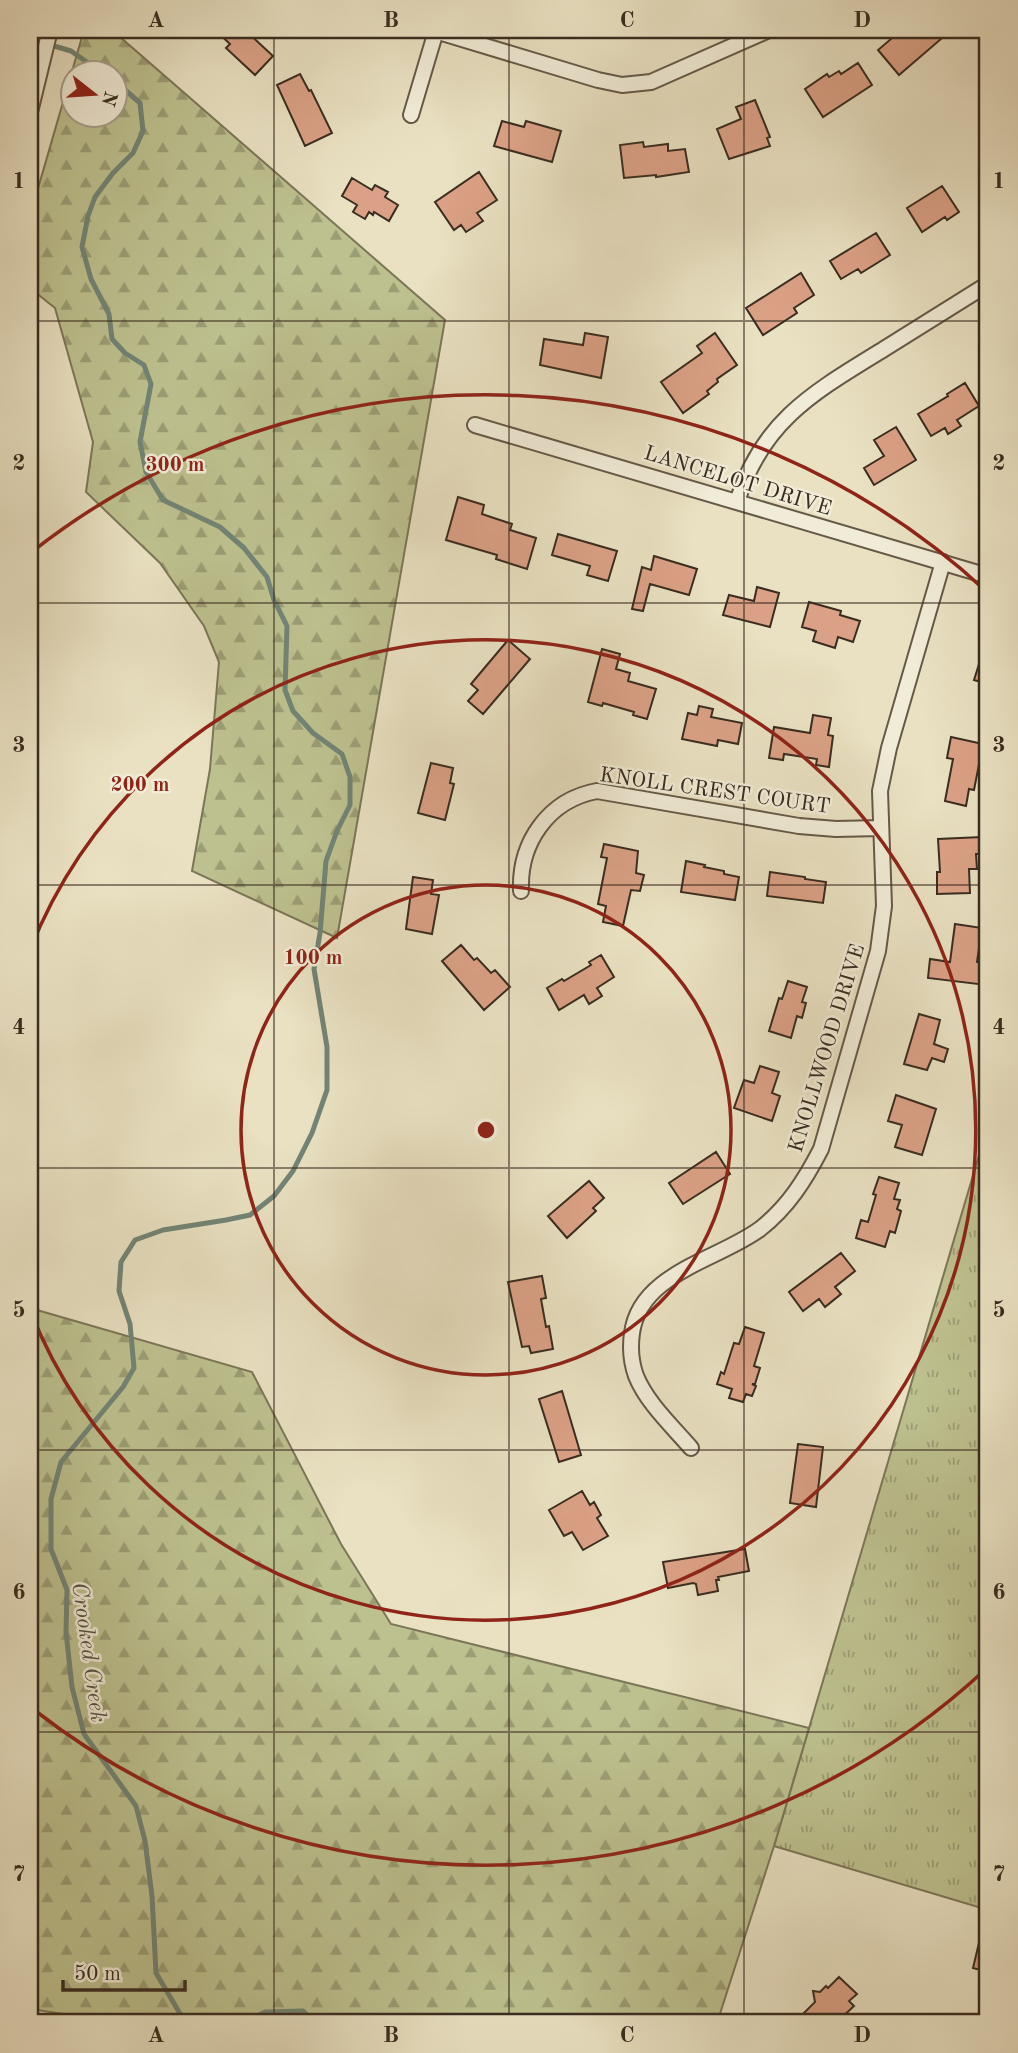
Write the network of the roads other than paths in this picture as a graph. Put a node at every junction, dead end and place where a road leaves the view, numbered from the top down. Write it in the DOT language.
graph roads {
  1 [pos="50,30"];
  2 [pos="434,30"];
  3 [pos="769,30"];
  4 [pos="30,112"];
  5 [pos="411,115"];
  6 [pos="988,284"];
  7 [pos="475,425"];
  8 [pos="737,502"];
  9 [pos="943,562"];
  10 [pos="988,576"];
  11 [pos="881,828"];
  12 [pos="521,891"];
  13 [pos="691,1448"];
  1 -- 4 [label="street"];
  2 -- 3 [label="street"];
  2 -- 5 [label="street"];
  6 -- 8 [label="street"];
  7 -- 8 [label="street, LANCELOT DRIVE"];
  8 -- 9 [label="street, LANCELOT DRIVE"];
  9 -- 10 [label="street, LANCELOT DRIVE"];
  9 -- 11 [label="street, KNOLLWOOD DRIVE"];
  11 -- 12 [label="street, KNOLL CREST COURT"];
  11 -- 13 [label="street, KNOLLWOOD DRIVE"];
}
